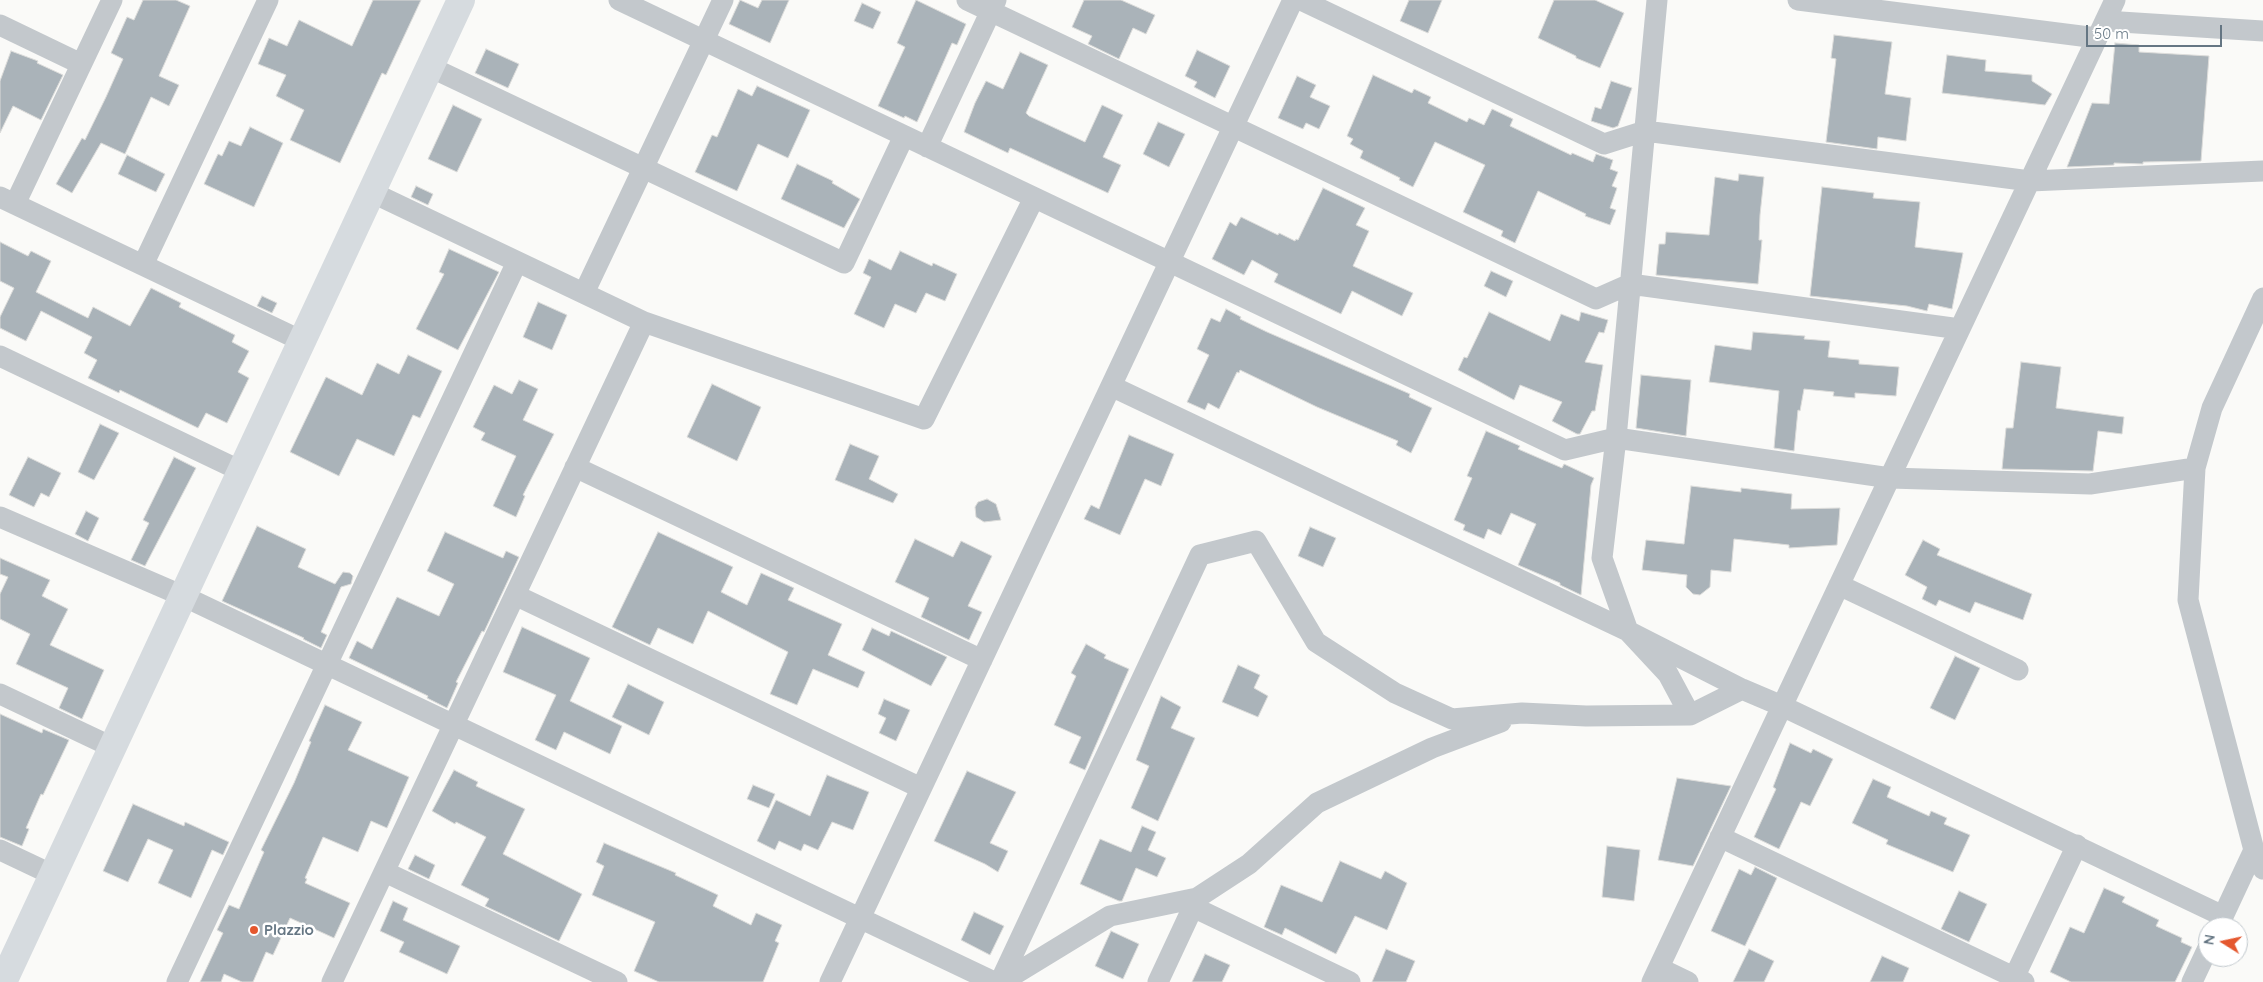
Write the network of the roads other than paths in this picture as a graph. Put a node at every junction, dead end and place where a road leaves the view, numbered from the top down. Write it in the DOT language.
graph roads {
  1 [pos="112,0"];
  2 [pos="268,0"];
  3 [pos="461,0"];
  4 [pos="619,0"];
  5 [pos="723,0"];
  6 [pos="967,0"];
  7 [pos="1293,0"];
  8 [pos="1301,0"];
  9 [pos="1657,0"];
  10 [pos="1798,0"];
  11 [pos="2115,0"];
  12 [pos="993,6"];
  13 [pos="0,25"];
  14 [pos="2101,30"];
  15 [pos="2263,31"];
  16 [pos="704,40"];
  17 [pos="81,64"];
  18 [pos="430,66"];
  19 [pos="1233,126"];
  20 [pos="1645,131"];
  21 [pos="904,136"];
  22 [pos="927,147"];
  23 [pos="644,168"];
  24 [pos="2263,171"];
  25 [pos="2030,182"];
  26 [pos="371,192"];
  27 [pos="1034,198"];
  28 [pos="8,200"];
  29 [pos="517,262"];
  30 [pos="1170,262"];
  31 [pos="143,265"];
  32 [pos="1630,284"];
  33 [pos="584,294"];
  34 [pos="2263,298"];
  35 [pos="644,322"];
  36 [pos="1960,329"];
  37 [pos="302,341"];
  38 [pos="0,356"];
  39 [pos="1111,386"];
  40 [pos="1616,438"];
  41 [pos="576,467"];
  42 [pos="2195,468"];
  43 [pos="241,471"];
  44 [pos="1890,478"];
  45 [pos="0,517"];
  46 [pos="1839,585"];
  47 [pos="515,595"];
  48 [pos="183,596"];
  49 [pos="1628,631"];
  50 [pos="982,660"];
  51 [pos="327,664"];
  52 [pos="2018,670"];
  53 [pos="1742,689"];
  54 [pos="0,694"];
  55 [pos="1782,706"];
  56 [pos="1522,713"];
  57 [pos="1690,715"];
  58 [pos="454,725"];
  59 [pos="112,747"];
  60 [pos="921,788"];
  61 [pos="1720,837"];
  62 [pos="2077,845"];
  63 [pos="0,850"];
  64 [pos="2254,850"];
  65 [pos="2263,869"];
  66 [pos="385,872"];
  67 [pos="53,875"];
  68 [pos="2212,917"];
  69 [pos="2222,917"];
  70 [pos="860,918"];
  71 [pos="2199,967"];
  72 [pos="1655,975"];
  73 [pos="2017,980"];
  74 [pos="2,982"];
  75 [pos="177,982"];
  76 [pos="332,982"];
  77 [pos="617,982"];
  78 [pos="830,982"];
  79 [pos="994,982"];
  80 [pos="1001,982"];
  81 [pos="1158,982"];
  82 [pos="1350,982"];
  83 [pos="1688,982"];
  84 [pos="2192,982"];
  1 -- 17 [label="street"];
  2 -- 31 [label="street"];
  3 -- 18 [label="main road"];
  4 -- 16 [label="street"];
  5 -- 16 [label="street"];
  6 -- 12 [label="street"];
  7 -- 19 [label="street"];
  8 -- 20 [label="street"];
  9 -- 20 [label="street"];
  10 -- 14 [label="street"];
  11 -- 14 [label="street"];
  12 -- 19 [label="street"];
  12 -- 22 [label="street"];
  13 -- 17 [label="street"];
  14 -- 15 [label="street"];
  14 -- 25 [label="street"];
  16 -- 21 [label="street"];
  16 -- 23 [label="street"];
  17 -- 28 [label="street"];
  18 -- 23 [label="street"];
  18 -- 26 [label="main road"];
  19 -- 30 [label="street"];
  19 -- 32 [label="street"];
  20 -- 25 [label="street"];
  20 -- 32 [label="street"];
  21 -- 22 [label="street"];
  21 -- 23 [label="street"];
  22 -- 27 [label="street"];
  23 -- 33 [label="street"];
  24 -- 25 [label="street"];
  25 -- 36 [label="street"];
  26 -- 29 [label="street"];
  26 -- 37 [label="main road"];
  27 -- 30 [label="street"];
  27 -- 35 [label="street"];
  28 -- 31 [label="street"];
  29 -- 33 [label="street"];
  29 -- 51 [label="street"];
  30 -- 39 [label="street"];
  30 -- 40 [label="street"];
  31 -- 37 [label="street"];
  32 -- 36 [label="street"];
  32 -- 40 [label="street"];
  33 -- 35 [label="street"];
  34 -- 42 [label="street"];
  35 -- 41 [label="street"];
  36 -- 44 [label="street"];
  37 -- 43 [label="main road"];
  38 -- 43 [label="street"];
  39 -- 49 [label="street"];
  39 -- 50 [label="street"];
  40 -- 44 [label="street"];
  40 -- 49 [label="street"];
  41 -- 47 [label="street"];
  41 -- 50 [label="street"];
  42 -- 44 [label="street"];
  42 -- 64 [label="street"];
  43 -- 48 [label="main road"];
  44 -- 46 [label="street"];
  45 -- 48 [label="street"];
  46 -- 52 [label="street"];
  46 -- 55 [label="street"];
  47 -- 58 [label="street"];
  47 -- 60 [label="street"];
  48 -- 51 [label="street"];
  48 -- 59 [label="main road"];
  49 -- 53 [label="street"];
  49 -- 57 [label="street"];
  50 -- 60 [label="street"];
  51 -- 58 [label="street"];
  51 -- 75 [label="street"];
  53 -- 55 [label="street"];
  53 -- 57 [label="street"];
  54 -- 59 [label="street"];
  55 -- 61 [label="street"];
  55 -- 62 [label="street"];
  56 -- 57 [label="street"];
  56 -- 80 [label="street"];
  56 -- 80 [label="street"];
  58 -- 66 [label="street"];
  58 -- 70 [label="street"];
  59 -- 67 [label="main road"];
  60 -- 70 [label="street"];
  61 -- 72 [label="street"];
  61 -- 73 [label="street"];
  62 -- 68 [label="street"];
  62 -- 73 [label="street"];
  63 -- 67 [label="street"];
  64 -- 65 [label="street"];
  64 -- 69 [label="street"];
  66 -- 76 [label="street"];
  66 -- 77 [label="street"];
  67 -- 74 [label="main road"];
  70 -- 78 [label="street"];
  70 -- 79 [label="street"];
  71 -- 84 [label="street"];
  72 -- 83 [label="street"];
  81 -- 82 [label="street"];
}
